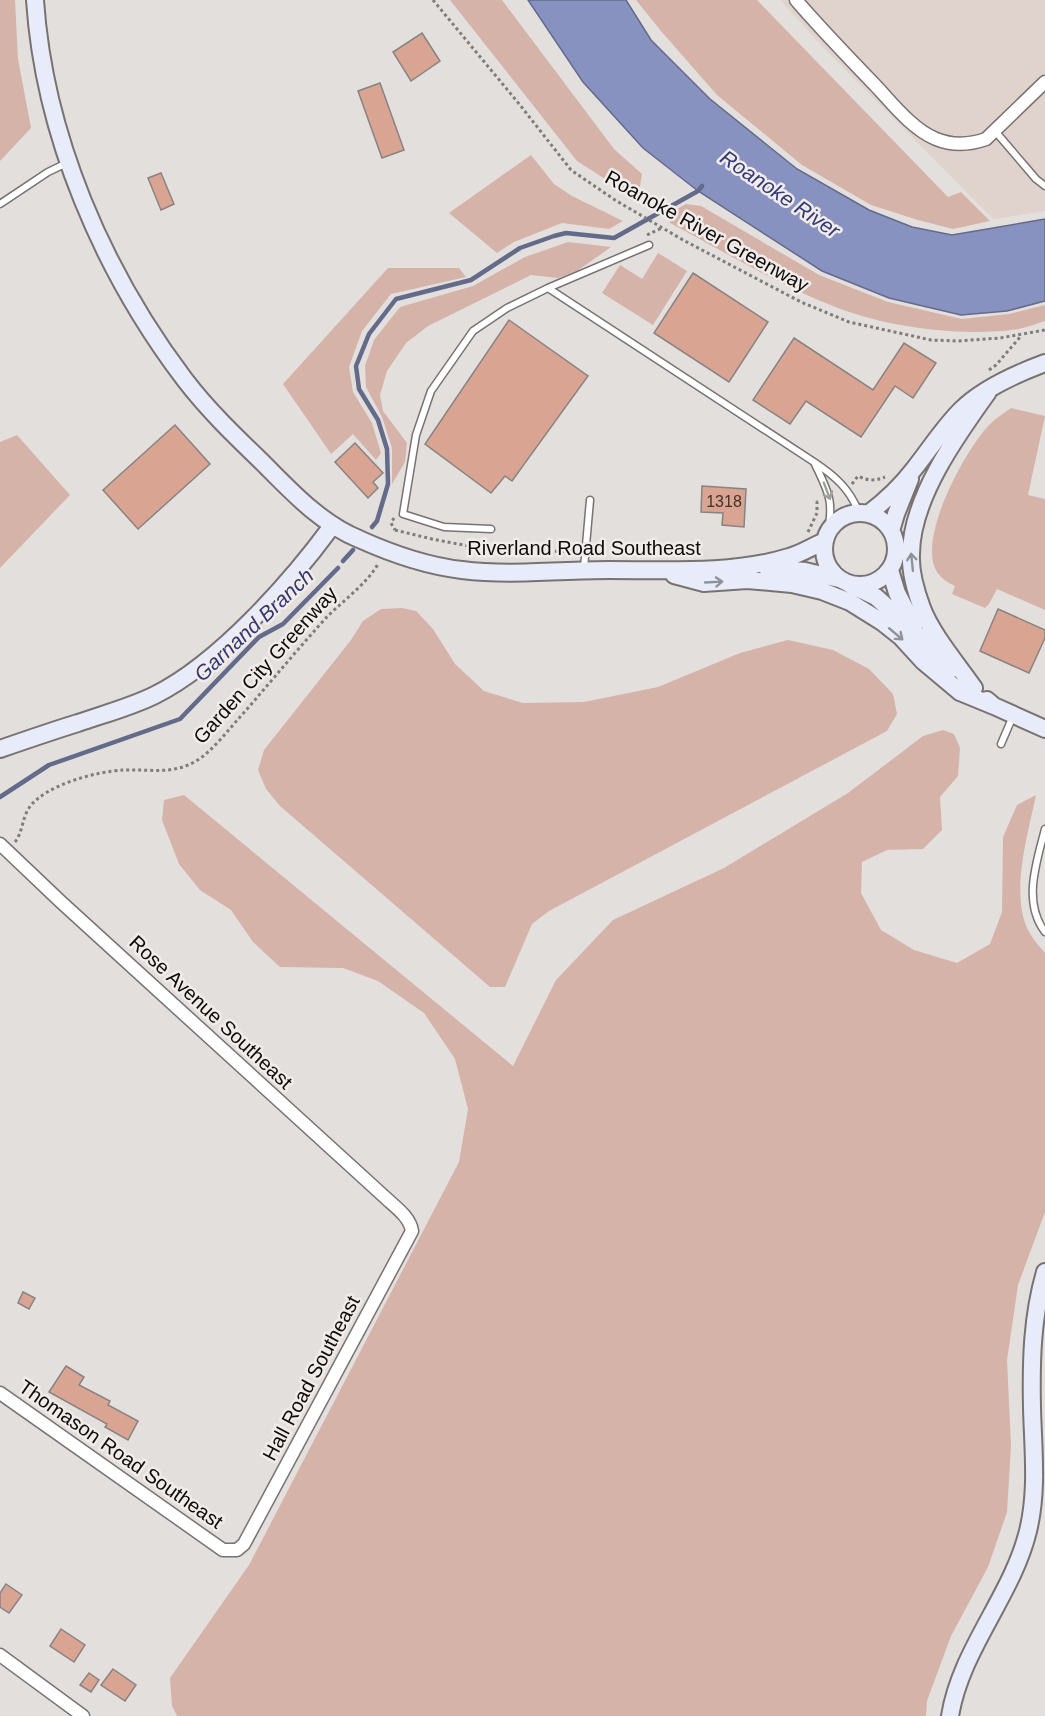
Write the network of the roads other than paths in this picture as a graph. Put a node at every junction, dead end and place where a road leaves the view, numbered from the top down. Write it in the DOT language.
graph roads {
  1 [pos="35,0"];
  2 [pos="796,0"];
  3 [pos="1045,82"];
  4 [pos="995,131"];
  5 [pos="69,162"];
  6 [pos="1045,186"];
  7 [pos="0,204"];
  8 [pos="649,245"];
  9 [pos="548,288"];
  10 [pos="1045,363"];
  11 [pos="988,392"];
  12 [pos="814,462"];
  13 [pos="914,470"];
  14 [pos="590,500"];
  15 [pos="864,513"];
  16 [pos="332,526"];
  17 [pos="491,529"];
  18 [pos="891,531"];
  19 [pos="826,536"];
  20 [pos="745,566"];
  21 [pos="584,570"];
  22 [pos="657,570"];
  23 [pos="890,570"];
  24 [pos="844,581"];
  25 [pos="918,635"];
  26 [pos="974,688"];
  27 [pos="994,706"];
  28 [pos="1013,715"];
  29 [pos="1045,729"];
  30 [pos="1001,744"];
  31 [pos="0,749"];
  32 [pos="1045,829"];
  33 [pos="0,844"];
  34 [pos="1045,932"];
  35 [pos="396,1208"];
  36 [pos="1045,1272"];
  37 [pos="0,1393"];
  38 [pos="219,1547"];
  39 [pos="0,1655"];
  40 [pos="83,1716"];
  41 [pos="950,1716"];
  1 -- 5 [label="main road, Riverland Road Southeast"];
  2 -- 4 [label="street"];
  3 -- 4 [label="street"];
  4 -- 6 [label="lane"];
  5 -- 7 [label="lane"];
  5 -- 16 [label="main road, Riverland Road Southeast"];
  8 -- 9 [label="lane"];
  9 -- 12 [label="lane"];
  9 -- 17 [label="lane"];
  10 -- 11 [label="main road"];
  11 -- 13 [label="main road"];
  26 -- 11 [label="main road, one-way"];
  12 -- 15 [label="lane"];
  12 -- 19 [label="lane, one-way"];
  13 -- 15 [label="main road"];
  13 -- 18 [label="main road"];
  14 -- 21 [label="lane"];
  15 -- 18 [label="main road"];
  15 -- 19 [label="main road"];
  16 -- 21 [label="main road, Riverland Road Southeast"];
  16 -- 31 [label="main road"];
  18 -- 23 [label="main road"];
  19 -- 20 [label="main road, Riverland Road Southeast"];
  19 -- 24 [label="main road"];
  20 -- 22 [label="main road, Riverland Road Southeast"];
  20 -- 24 [label="main road, Riverland Road Southeast"];
  21 -- 22 [label="main road, Riverland Road Southeast"];
  22 -- 27 [label="main road, one-way"];
  23 -- 24 [label="main road"];
  23 -- 25 [label="main road, Riverland Road Southeast"];
  24 -- 25 [label="main road, Riverland Road Southeast"];
  25 -- 26 [label="main road, Riverland Road Southeast"];
  26 -- 27 [label="main road, Riverland Road Southeast"];
  27 -- 28 [label="main road, Riverland Road Southeast"];
  28 -- 29 [label="main road, Riverland Road Southeast"];
  28 -- 30 [label="lane"];
  32 -- 34 [label="lane"];
  33 -- 35 [label="street, Rose Avenue Southeast"];
  35 -- 38 [label="street, Hall Road Southeast"];
  36 -- 41 [label="main road"];
  37 -- 38 [label="street, Thomason Road Southeast"];
  39 -- 40 [label="street"];
}
